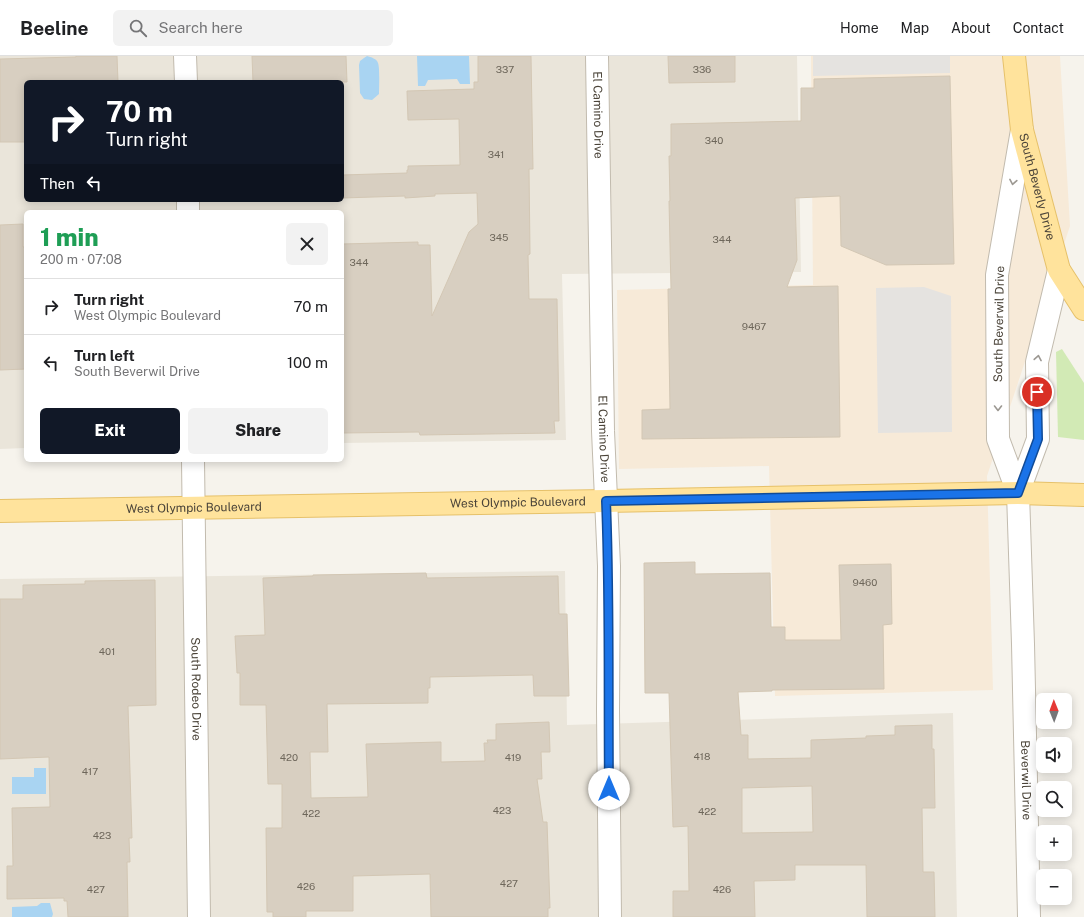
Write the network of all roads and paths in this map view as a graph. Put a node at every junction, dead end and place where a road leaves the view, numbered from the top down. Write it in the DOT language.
graph roads {
  1 [pos="185,56"];
  2 [pos="597,56"];
  3 [pos="1014,56"];
  4 [pos="186,80"];
  5 [pos="1022,130"];
  6 [pos="1059,270"];
  7 [pos="1084,309"];
  8 [pos="193,462"];
  9 [pos="1018,493"];
  10 [pos="1084,495"];
  11 [pos="606,501"];
  12 [pos="194,508"];
  13 [pos="0,511"];
  14 [pos="1023,644"];
  15 [pos="199,917"];
  16 [pos="610,917"];
  17 [pos="1029,917"];
  1 -- 4 [label="street"];
  2 -- 11 [label="street, El Camino Drive"];
  3 -- 5 [label="main road, South Beverly Drive"];
  5 -- 6 [label="main road, South Beverly Drive"];
  5 -- 9 [label="street, South Beverwil Drive, one-way"];
  6 -- 7 [label="main road, South Beverly Drive"];
  9 -- 6 [label="street, South Beverwil Drive, one-way"];
  8 -- 12 [label="street, South Rodeo Drive"];
  9 -- 10 [label="main road, West Olympic Boulevard"];
  9 -- 11 [label="main road, West Olympic Boulevard"];
  9 -- 14 [label="street, South Beverwil Drive"];
  11 -- 12 [label="main road, West Olympic Boulevard"];
  11 -- 16 [label="street, El Camino Drive"];
  12 -- 13 [label="main road, West Olympic Boulevard"];
  12 -- 15 [label="street, South Rodeo Drive"];
  14 -- 17 [label="street, Beverwil Drive"];
}
